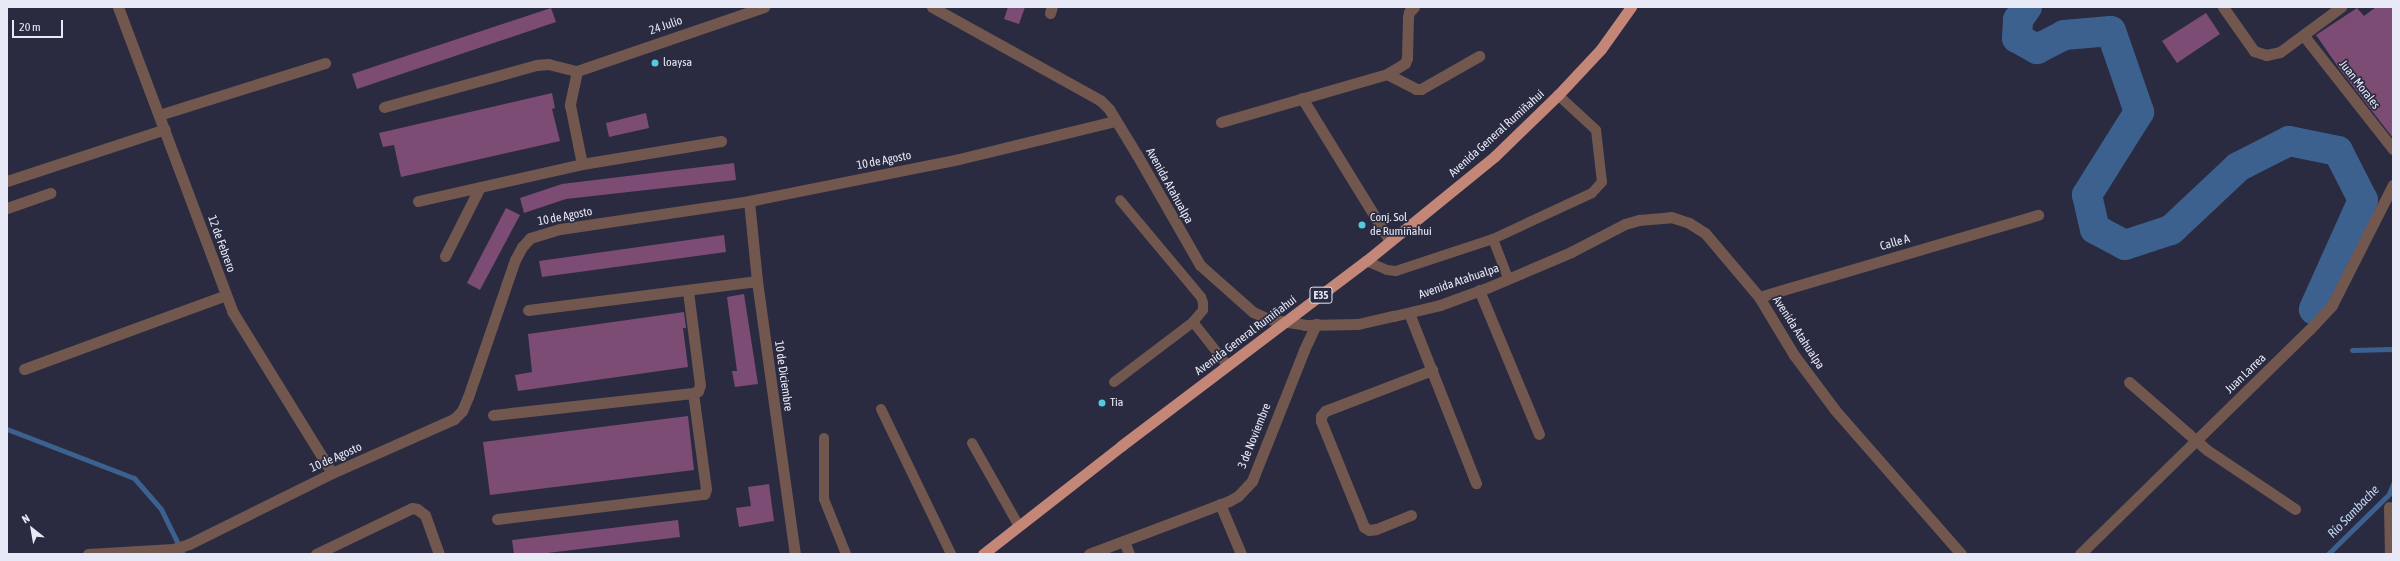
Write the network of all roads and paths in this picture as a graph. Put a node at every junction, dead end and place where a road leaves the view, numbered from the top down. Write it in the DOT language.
graph roads {
  1 [pos="118,7"];
  2 [pos="764,7"];
  3 [pos="932,7"];
  4 [pos="1414,7"];
  5 [pos="1631,7"];
  6 [pos="2223,7"];
  7 [pos="2341,7"];
  8 [pos="2304,36"];
  9 [pos="1479,56"];
  10 [pos="325,63"];
  11 [pos="577,71"];
  12 [pos="1387,74"];
  13 [pos="1558,95"];
  14 [pos="1302,98"];
  15 [pos="384,107"];
  16 [pos="159,115"];
  17 [pos="1115,121"];
  18 [pos="1221,122"];
  19 [pos="165,129"];
  20 [pos="721,141"];
  21 [pos="2393,149"];
  22 [pos="582,164"];
  23 [pos="7,181"];
  24 [pos="2393,185"];
  25 [pos="480,188"];
  26 [pos="50,193"];
  27 [pos="1120,200"];
  28 [pos="418,201"];
  29 [pos="749,201"];
  30 [pos="7,208"];
  31 [pos="2038,215"];
  32 [pos="1493,239"];
  33 [pos="1390,241"];
  34 [pos="445,256"];
  35 [pos="1366,261"];
  36 [pos="1508,278"];
  37 [pos="757,281"];
  38 [pos="1479,290"];
  39 [pos="688,291"];
  40 [pos="226,295"];
  41 [pos="1759,297"];
  42 [pos="528,310"];
  43 [pos="1409,313"];
  44 [pos="1287,321"];
  45 [pos="1193,322"];
  46 [pos="1316,324"];
  47 [pos="1228,366"];
  48 [pos="24,369"];
  49 [pos="1432,370"];
  50 [pos="1114,382"];
  51 [pos="2129,382"];
  52 [pos="693,393"];
  53 [pos="881,409"];
  54 [pos="493,415"];
  55 [pos="1539,434"];
  56 [pos="824,438"];
  57 [pos="2196,441"];
  58 [pos="972,443"];
  59 [pos="332,473"];
  60 [pos="1476,483"];
  61 [pos="1220,504"];
  62 [pos="2389,507"];
  63 [pos="2295,509"];
  64 [pos="1411,515"];
  65 [pos="496,519"];
  66 [pos="1019,526"];
  67 [pos="1124,541"];
  68 [pos="88,554"];
  69 [pos="316,554"];
  70 [pos="439,554"];
  71 [pos="794,554"];
  72 [pos="846,554"];
  73 [pos="951,554"];
  74 [pos="983,554"];
  75 [pos="1090,554"];
  76 [pos="1130,554"];
  77 [pos="1242,554"];
  78 [pos="1961,554"];
  79 [pos="2080,554"];
  80 [pos="2390,554"];
  1 -- 16 [label="street, 12 de Febrero"];
  2 -- 11 [label="street, 24 Julio"];
  3 -- 17 [label="street, Avenida Atahualpa"];
  4 -- 12 [label="street"];
  5 -- 13 [label="highway, Avenida General Rumiñahui / E35"];
  6 -- 8 [label="street"];
  7 -- 8 [label="street"];
  8 -- 21 [label="street, Juan Morales"];
  9 -- 12 [label="street"];
  10 -- 16 [label="street"];
  11 -- 15 [label="street"];
  11 -- 22 [label="street"];
  12 -- 14 [label="street"];
  13 -- 32 [label="lane"];
  13 -- 33 [label="highway, Avenida General Rumiñahui / E35"];
  14 -- 18 [label="street"];
  14 -- 33 [label="street"];
  16 -- 19 [label="street, 12 de Febrero"];
  17 -- 29 [label="street, 10 de Agosto"];
  17 -- 44 [label="street, Avenida Atahualpa"];
  19 -- 23 [label="street"];
  19 -- 40 [label="street, 12 de Febrero"];
  20 -- 22 [label="street"];
  22 -- 25 [label="street"];
  24 -- 57 [label="street, Juan Larrea"];
  25 -- 28 [label="street"];
  25 -- 34 [label="street"];
  26 -- 30 [label="street"];
  27 -- 45 [label="lane"];
  29 -- 37 [label="street, 10 de Diciembre"];
  29 -- 59 [label="street, 10 de Agosto"];
  31 -- 41 [label="street, Calle A"];
  32 -- 35 [label="lane"];
  32 -- 36 [label="lane"];
  33 -- 35 [label="highway, Avenida General Rumiñahui / E35"];
  35 -- 44 [label="highway, Avenida General Rumiñahui / E35"];
  36 -- 38 [label="street, Avenida Atahualpa"];
  36 -- 41 [label="street, Avenida Atahualpa"];
  37 -- 39 [label="street"];
  37 -- 71 [label="street, 10 de Diciembre"];
  38 -- 43 [label="street, Avenida Atahualpa"];
  38 -- 55 [label="street"];
  39 -- 42 [label="street"];
  39 -- 52 [label="street"];
  40 -- 48 [label="street"];
  40 -- 59 [label="street, 12 de Febrero"];
  41 -- 78 [label="street, Avenida Atahualpa"];
  43 -- 46 [label="street, Avenida Atahualpa"];
  43 -- 49 [label="street"];
  44 -- 46 [label="street, Avenida Atahualpa"];
  44 -- 47 [label="highway, Avenida General Rumiñahui / E35"];
  45 -- 47 [label="lane"];
  45 -- 50 [label="lane"];
  46 -- 61 [label="street, 3 de Noviembre"];
  47 -- 66 [label="highway, Avenida General Rumiñahui / E35"];
  49 -- 60 [label="street"];
  49 -- 64 [label="street"];
  51 -- 57 [label="street"];
  52 -- 54 [label="street"];
  52 -- 65 [label="street"];
  53 -- 73 [label="lane"];
  56 -- 72 [label="lane"];
  57 -- 63 [label="street"];
  57 -- 79 [label="street, Juan Larrea"];
  58 -- 66 [label="lane"];
  59 -- 68 [label="street, 10 de Agosto"];
  61 -- 67 [label="street, 3 de Noviembre"];
  61 -- 77 [label="street"];
  62 -- 80 [label="street"];
  66 -- 74 [label="highway, Avenida General Rumiñahui / E35"];
  67 -- 75 [label="street, 3 de Noviembre"];
  67 -- 76 [label="street"];
  69 -- 70 [label="street"];
}
